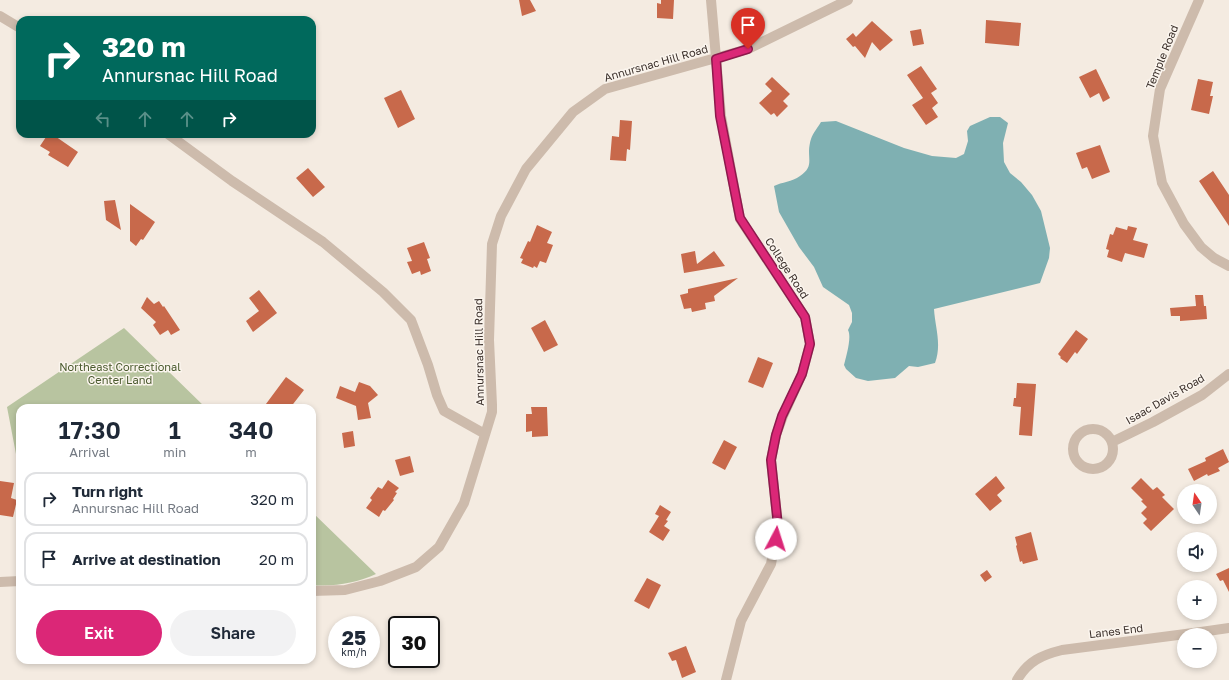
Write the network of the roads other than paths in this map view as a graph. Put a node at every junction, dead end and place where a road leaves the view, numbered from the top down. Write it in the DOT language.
graph roads {
  1 [pos="711,0"];
  2 [pos="848,0"];
  3 [pos="1200,0"];
  4 [pos="0,16"];
  5 [pos="16,26"];
  6 [pos="716,59"];
  7 [pos="173,138"];
  8 [pos="1229,266"];
  9 [pos="1229,374"];
  10 [pos="485,434"];
  11 [pos="1112,442"];
  12 [pos="16,581"];
  13 [pos="0,582"];
  14 [pos="316,591"];
  15 [pos="1229,628"];
  16 [pos="726,680"];
  17 [pos="1017,680"];
  1 -- 6 [label="street, College Road"];
  2 -- 6 [label="street, Annursnac Hill Road"];
  3 -- 8 [label="street, Temple Road"];
  4 -- 5 [label="street"];
  6 -- 10 [label="street, Annursnac Hill Road"];
  6 -- 16 [label="street, College Road"];
  7 -- 10 [label="street"];
  9 -- 11 [label="street, Isaac Davis Road"];
  10 -- 14 [label="street, Annursnac Hill Road"];
  11 -- 11 [label="street"];
  12 -- 13 [label="street"];
  15 -- 17 [label="street, Lanes End"];
}
